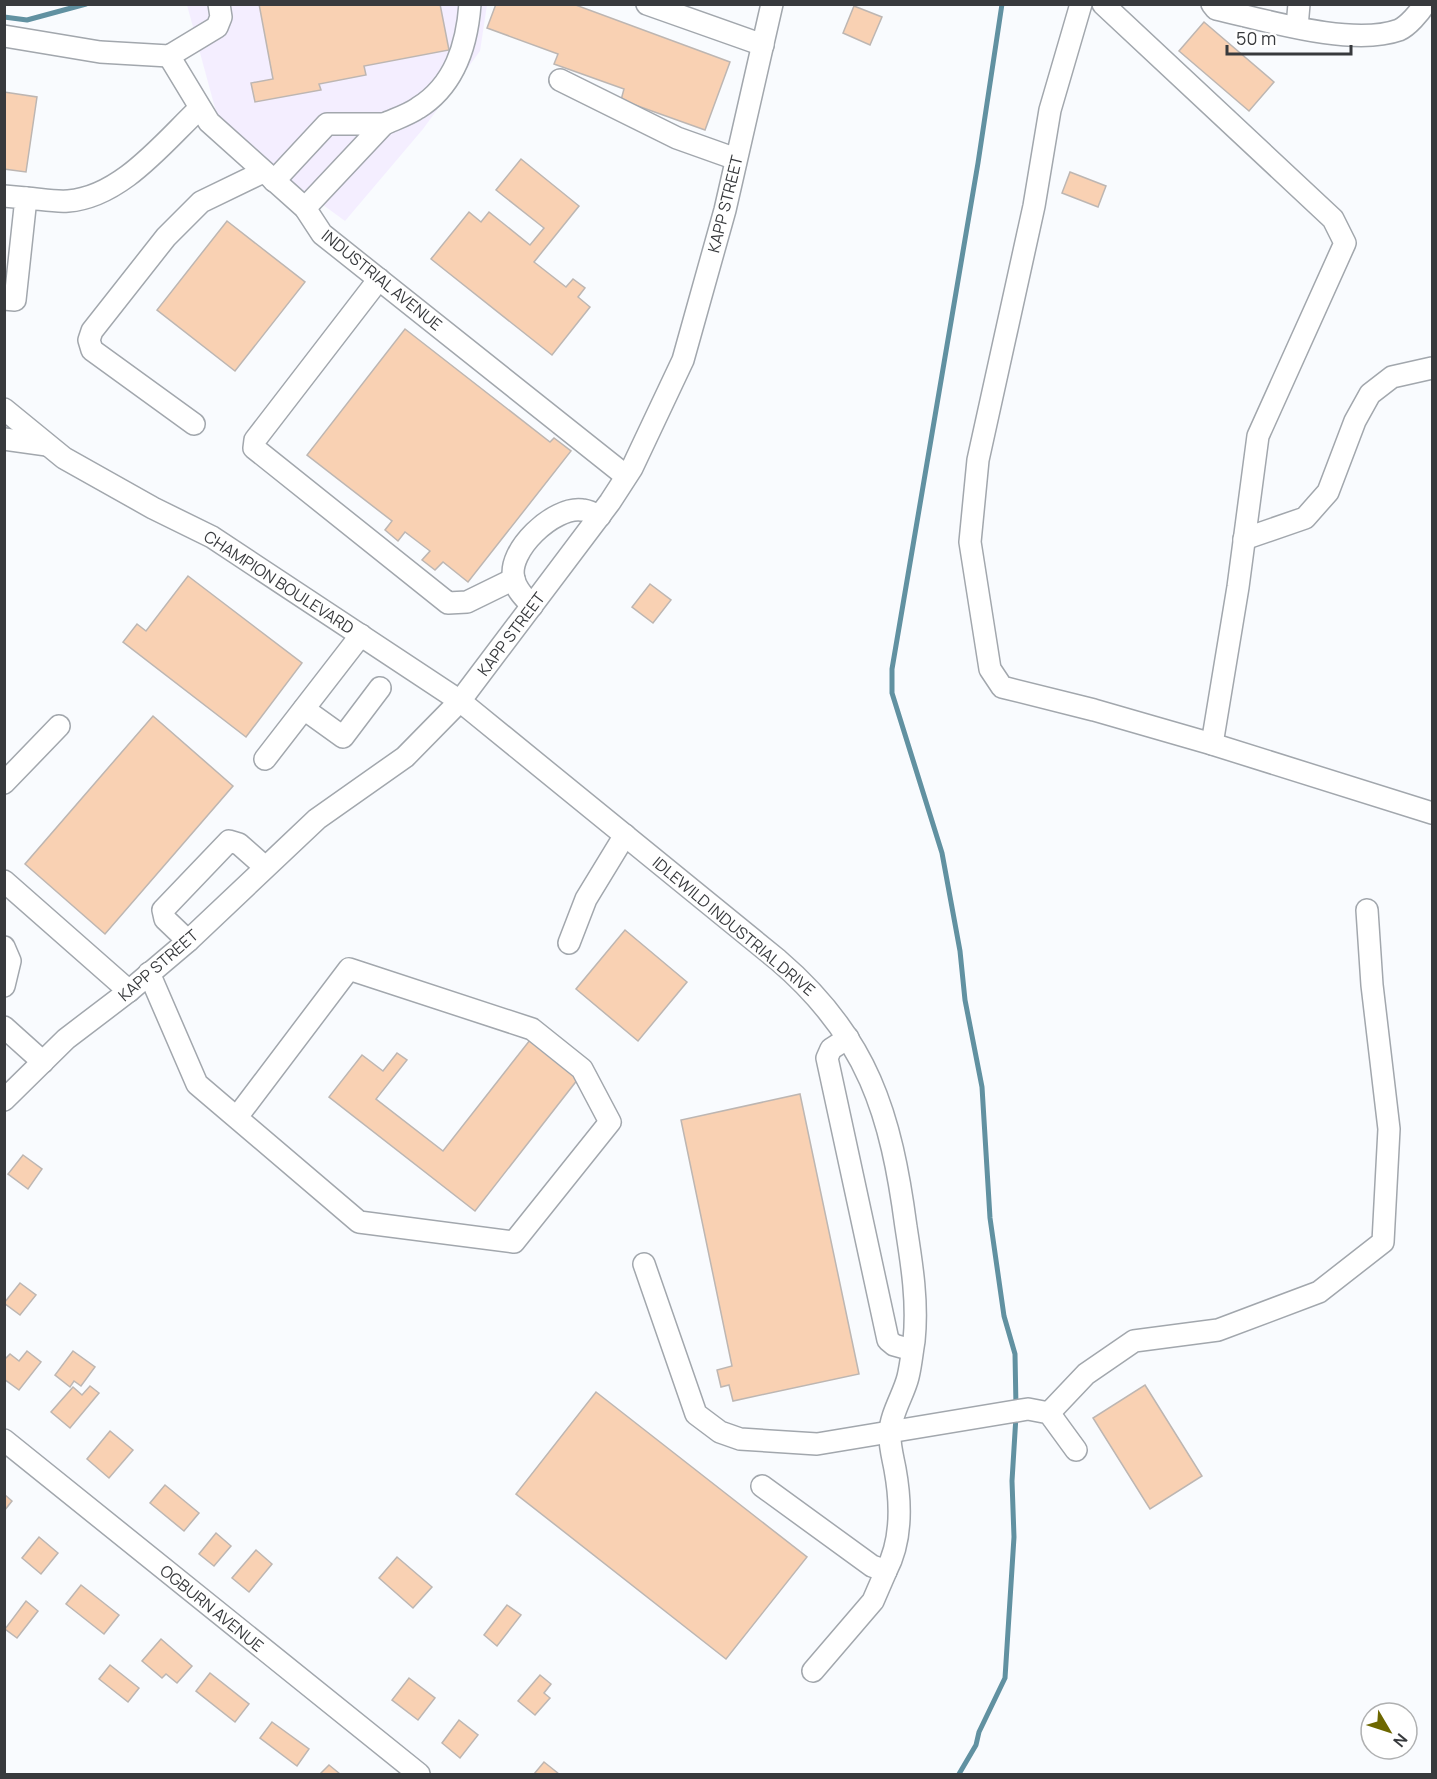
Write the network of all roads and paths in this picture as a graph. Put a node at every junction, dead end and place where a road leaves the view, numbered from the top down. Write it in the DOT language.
graph roads {
  1 [pos="219,4"];
  2 [pos="470,4"];
  3 [pos="647,4"];
  4 [pos="772,4"];
  5 [pos="1081,4"];
  6 [pos="1103,4"];
  7 [pos="1212,4"];
  8 [pos="1299,4"];
  9 [pos="1425,4"];
  10 [pos="1297,27"];
  11 [pos="4,36"];
  12 [pos="763,45"];
  13 [pos="169,56"];
  14 [pos="560,80"];
  15 [pos="199,109"];
  16 [pos="384,124"];
  17 [pos="736,159"];
  18 [pos="269,176"];
  19 [pos="4,196"];
  20 [pos="26,198"];
  21 [pos="305,208"];
  22 [pos="379,279"];
  23 [pos="4,299"];
  24 [pos="1432,368"];
  25 [pos="4,409"];
  26 [pos="194,424"];
  27 [pos="4,439"];
  28 [pos="47,445"];
  29 [pos="626,476"];
  30 [pos="600,516"];
  31 [pos="1244,539"];
  32 [pos="513,579"];
  33 [pos="532,606"];
  34 [pos="361,635"];
  35 [pos="380,688"];
  36 [pos="460,701"];
  37 [pos="304,709"];
  38 [pos="58,726"];
  39 [pos="1212,744"];
  40 [pos="265,759"];
  41 [pos="4,783"];
  42 [pos="1432,813"];
  43 [pos="625,835"];
  44 [pos="265,867"];
  45 [pos="4,881"];
  46 [pos="1367,910"];
  47 [pos="188,941"];
  48 [pos="569,943"];
  49 [pos="4,947"];
  50 [pos="149,973"];
  51 [pos="4,986"];
  52 [pos="129,991"];
  53 [pos="4,1027"];
  54 [pos="848,1038"];
  55 [pos="43,1062"];
  56 [pos="4,1100"];
  57 [pos="237,1117"];
  58 [pos="644,1264"];
  59 [pos="912,1350"];
  60 [pos="1049,1413"];
  61 [pos="889,1432"];
  62 [pos="4,1440"];
  63 [pos="1076,1450"];
  64 [pos="762,1486"];
  65 [pos="886,1571"];
  66 [pos="813,1671"];
  67 [pos="419,1774"];
  1 -- 13 [label="street"];
  2 -- 16 [label="street"];
  3 -- 12 [label="street"];
  4 -- 12 [label="street, KAPP STREET"];
  5 -- 39 [label="street"];
  6 -- 31 [label="street"];
  7 -- 10 [label="street"];
  8 -- 10 [label="street"];
  9 -- 10 [label="street"];
  11 -- 13 [label="street"];
  12 -- 17 [label="street, KAPP STREET"];
  13 -- 15 [label="street, INDUSTRIAL AVENUE"];
  14 -- 17 [label="street"];
  15 -- 18 [label="street, INDUSTRIAL AVENUE"];
  15 -- 20 [label="street"];
  16 -- 18 [label="street"];
  16 -- 21 [label="street"];
  17 -- 29 [label="street, KAPP STREET"];
  18 -- 21 [label="street, INDUSTRIAL AVENUE"];
  18 -- 26 [label="street"];
  19 -- 20 [label="street"];
  20 -- 23 [label="street"];
  21 -- 22 [label="street, INDUSTRIAL AVENUE"];
  22 -- 29 [label="street, INDUSTRIAL AVENUE"];
  22 -- 32 [label="street"];
  24 -- 31 [label="street"];
  25 -- 28 [label="street, CHAMPION BOULEVARD"];
  27 -- 28 [label="street"];
  28 -- 34 [label="street, CHAMPION BOULEVARD"];
  29 -- 30 [label="street, KAPP STREET"];
  30 -- 32 [label="street"];
  30 -- 33 [label="street, KAPP STREET"];
  31 -- 39 [label="street"];
  32 -- 33 [label="street"];
  33 -- 36 [label="street, KAPP STREET"];
  34 -- 36 [label="street, CHAMPION BOULEVARD"];
  34 -- 37 [label="street"];
  35 -- 37 [label="street"];
  36 -- 43 [label="street, IDLEWILD INDUSTRIAL DRIVE"];
  36 -- 44 [label="street, KAPP STREET"];
  37 -- 40 [label="street"];
  38 -- 41 [label="street"];
  39 -- 42 [label="street"];
  43 -- 48 [label="street"];
  43 -- 54 [label="street, IDLEWILD INDUSTRIAL DRIVE"];
  44 -- 47 [label="street, KAPP STREET"];
  44 -- 47 [label="street"];
  45 -- 52 [label="street"];
  46 -- 60 [label="street"];
  47 -- 50 [label="street, KAPP STREET"];
  49 -- 51 [label="street"];
  50 -- 52 [label="street, KAPP STREET"];
  50 -- 57 [label="street"];
  52 -- 55 [label="street, KAPP STREET"];
  53 -- 55 [label="street"];
  54 -- 59 [label="street, IDLEWILD INDUSTRIAL DRIVE"];
  54 -- 59 [label="street"];
  55 -- 56 [label="street, KAPP STREET"];
  57 -- 57 [label="street"];
  58 -- 61 [label="street"];
  59 -- 61 [label="street, IDLEWILD INDUSTRIAL DRIVE"];
  60 -- 61 [label="street"];
  60 -- 63 [label="street"];
  61 -- 65 [label="street"];
  62 -- 67 [label="street, OGBURN AVENUE"];
  64 -- 65 [label="street"];
  65 -- 66 [label="street"];
}
